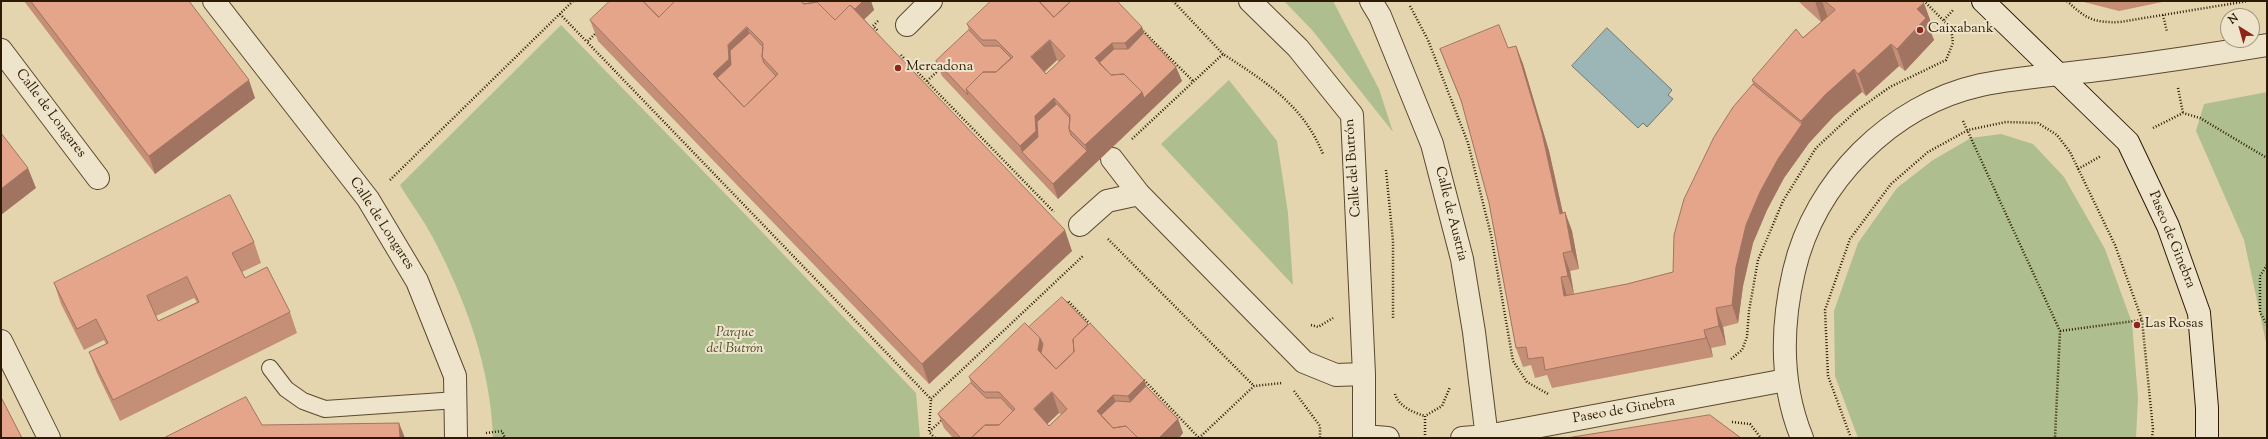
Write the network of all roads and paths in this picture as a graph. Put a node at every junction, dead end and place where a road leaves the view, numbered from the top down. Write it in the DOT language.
graph roads {
  1 [pos="214,1"];
  2 [pos="573,1"];
  3 [pos="931,1"];
  4 [pos="1173,1"];
  5 [pos="1250,1"];
  6 [pos="1371,1"];
  7 [pos="1984,1"];
  8 [pos="2067,1"];
  9 [pos="2248,1"];
  10 [pos="1957,6"];
  11 [pos="560,14"];
  12 [pos="884,15"];
  13 [pos="1944,20"];
  14 [pos="907,25"];
  15 [pos="1141,28"];
  16 [pos="598,32"];
  17 [pos="884,37"];
  18 [pos="587,42"];
  19 [pos="2267,45"];
  20 [pos="1,50"];
  21 [pos="900,54"];
  22 [pos="1224,54"];
  23 [pos="944,65"];
  24 [pos="1936,65"];
  25 [pos="2059,75"];
  26 [pos="927,81"];
  27 [pos="1193,81"];
  28 [pos="1950,95"];
  29 [pos="2183,113"];
  30 [pos="1968,130"];
  31 [pos="1132,140"];
  32 [pos="1137,145"];
  33 [pos="1324,157"];
  34 [pos="2267,158"];
  35 [pos="1112,159"];
  36 [pos="98,178"];
  37 [pos="387,183"];
  38 [pos="1139,194"];
  39 [pos="1061,208"];
  40 [pos="1080,225"];
  41 [pos="1105,236"];
  42 [pos="1090,249"];
  43 [pos="2267,265"];
  44 [pos="1062,307"];
  45 [pos="1334,317"];
  46 [pos="2142,320"];
  47 [pos="1307,325"];
  48 [pos="2267,325"];
  49 [pos="1096,330"];
  50 [pos="2060,331"];
  51 [pos="1,341"];
  52 [pos="270,368"];
  53 [pos="1364,374"];
  54 [pos="1139,375"];
  55 [pos="1786,380"];
  56 [pos="1451,384"];
  57 [pos="1254,386"];
  58 [pos="1286,386"];
  59 [pos="1292,389"];
  60 [pos="931,399"];
  61 [pos="456,400"];
  62 [pos="946,415"];
  63 [pos="929,432"];
  64 [pos="456,436"];
  65 [pos="1364,437"];
  66 [pos="1487,437"];
  67 [pos="48,438"];
  68 [pos="505,438"];
  69 [pos="935,438"];
  70 [pos="1199,438"];
  71 [pos="1320,438"];
  72 [pos="1388,438"];
  73 [pos="1425,438"];
  74 [pos="1462,438"];
  75 [pos="1802,438"];
  76 [pos="1851,438"];
  77 [pos="2055,438"];
  78 [pos="2152,438"];
  79 [pos="2207,438"];
  1 -- 61 [label="street, Calle de Longares"];
  2 -- 11 [label="path"];
  3 -- 14 [label="street"];
  4 -- 22 [label="path"];
  5 -- 53 [label="street, Calle del Butrón"];
  6 -- 66 [label="street, Calle de Austria"];
  7 -- 25 [label="street, Paseo de Ginebra"];
  8 -- 9 [label="path"];
  10 -- 13 [label="path"];
  11 -- 18 [label="path"];
  11 -- 37 [label="path"];
  12 -- 17 [label="path"];
  15 -- 27 [label="path"];
  16 -- 18 [label="path"];
  18 -- 60 [label="path"];
  19 -- 25 [label="street"];
  20 -- 36 [label="street, Calle de Longares"];
  21 -- 26 [label="path"];
  22 -- 27 [label="path"];
  22 -- 33 [label="path"];
  23 -- 26 [label="path"];
  24 -- 28 [label="path"];
  25 -- 28 [label="street"];
  25 -- 79 [label="street, Paseo de Ginebra"];
  26 -- 39 [label="path"];
  27 -- 31 [label="path"];
  28 -- 30 [label="path"];
  28 -- 55 [label="street"];
  29 -- 34 [label="path"];
  30 -- 46 [label="path"];
  30 -- 50 [label="path"];
  30 -- 76 [label="path"];
  31 -- 32 [label="path"];
  31 -- 35 [label="path"];
  35 -- 38 [label="street"];
  38 -- 40 [label="street"];
  38 -- 53 [label="street"];
  41 -- 57 [label="path"];
  42 -- 60 [label="path"];
  43 -- 48 [label="path"];
  44 -- 49 [label="path"];
  45 -- 47 [label="path"];
  46 -- 50 [label="path"];
  46 -- 78 [label="path"];
  50 -- 77 [label="path"];
  51 -- 67 [label="street"];
  52 -- 61 [label="lane"];
  53 -- 65 [label="street, Calle del Butrón"];
  54 -- 70 [label="path"];
  55 -- 66 [label="street, Paseo de Ginebra"];
  55 -- 75 [label="street"];
  56 -- 73 [label="path"];
  57 -- 58 [label="path"];
  57 -- 70 [label="path"];
  59 -- 71 [label="path"];
  60 -- 63 [label="path"];
  61 -- 64 [label="street, Calle de Longares"];
  62 -- 63 [label="path"];
  63 -- 69 [label="path"];
  64 -- 68 [label="path"];
  65 -- 72 [label="street"];
  66 -- 74 [label="street, Paseo de Ginebra"];
}
